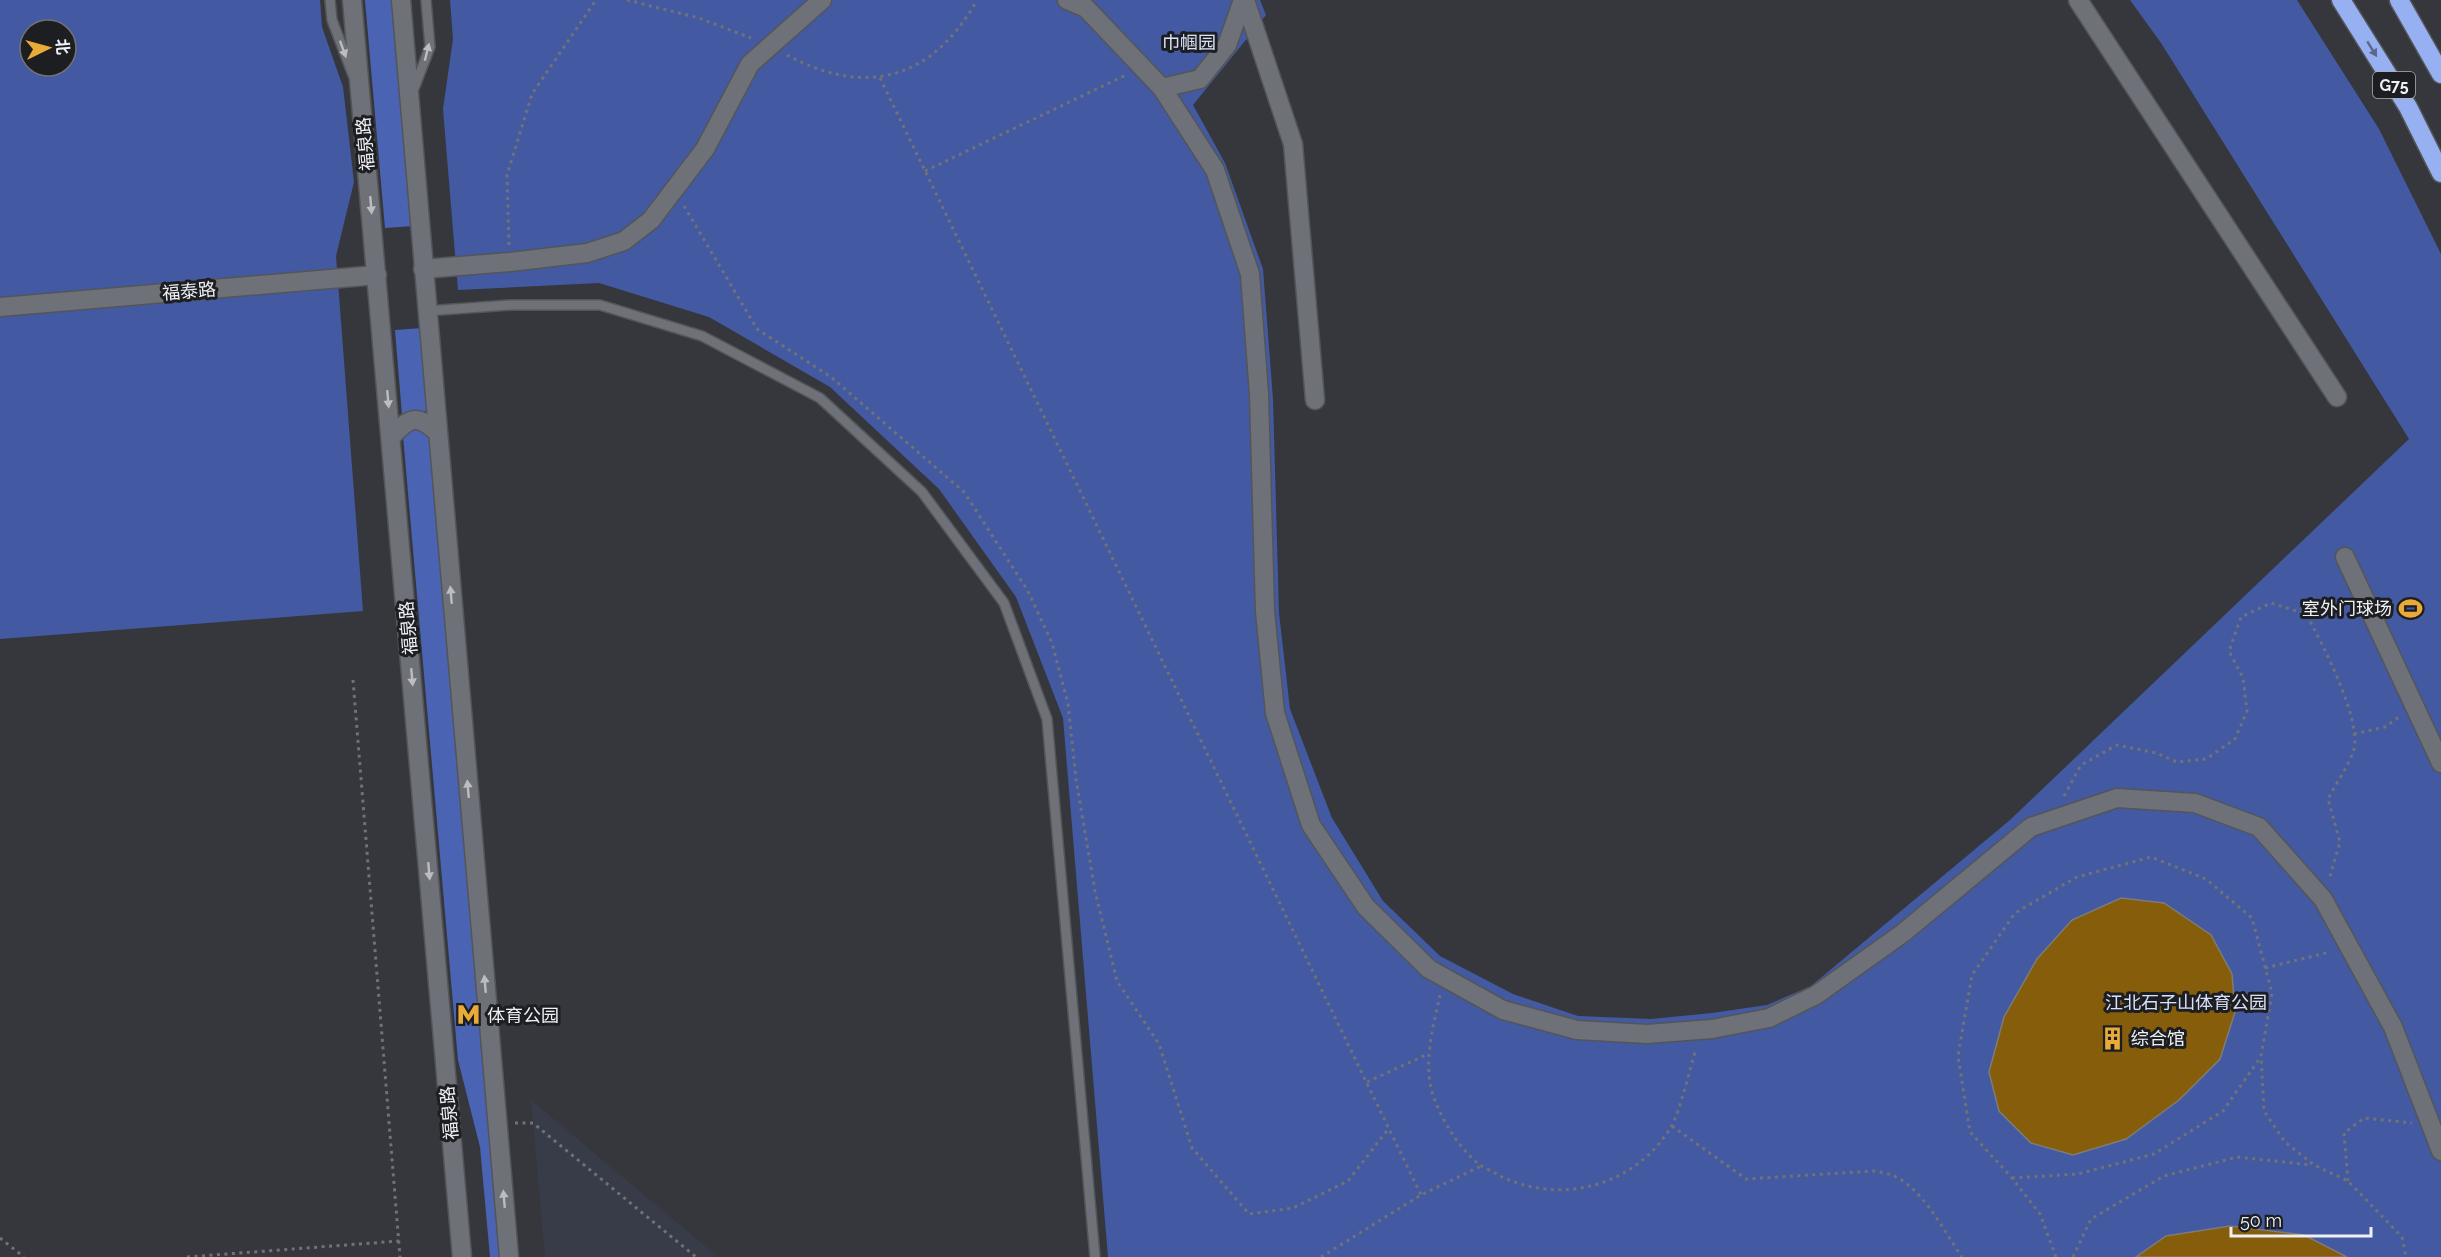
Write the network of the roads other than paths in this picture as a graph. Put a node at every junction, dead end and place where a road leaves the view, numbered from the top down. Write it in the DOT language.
graph roads {
  1 [pos="330,0"];
  2 [pos="352,0"];
  3 [pos="401,0"];
  4 [pos="426,0"];
  5 [pos="822,0"];
  6 [pos="1067,0"];
  7 [pos="1244,0"];
  8 [pos="2078,0"];
  9 [pos="2341,0"];
  10 [pos="2399,0"];
  11 [pos="2441,74"];
  12 [pos="1162,88"];
  13 [pos="361,97"];
  14 [pos="409,101"];
  15 [pos="2441,173"];
  16 [pos="423,269"];
  17 [pos="377,274"];
  18 [pos="0,307"];
  19 [pos="426,310"];
  20 [pos="2337,397"];
  21 [pos="1315,400"];
  22 [pos="437,432"];
  23 [pos="391,437"];
  24 [pos="2345,557"];
  25 [pos="2441,763"];
  26 [pos="2441,1151"];
  27 [pos="462,1257"];
  28 [pos="509,1257"];
  29 [pos="1095,1257"];
  1 -- 13 [label="lane, one-way"];
  2 -- 13 [label="street, 福泉路"];
  3 -- 14 [label="street"];
  14 -- 4 [label="lane, one-way"];
  5 -- 16 [label="street"];
  6 -- 12 [label="street"];
  7 -- 12 [label="street"];
  7 -- 21 [label="street"];
  8 -- 20 [label="street"];
  9 -- 15 [label="highway, G75, one-way"];
  10 -- 11 [label="highway, G75"];
  12 -- 26 [label="street"];
  13 -- 17 [label="street, 福泉路, one-way"];
  14 -- 16 [label="street"];
  16 -- 19 [label="street"];
  17 -- 18 [label="street, 福泰路"];
  17 -- 23 [label="street, 福泉路, one-way"];
  19 -- 22 [label="street"];
  19 -- 29 [label="lane"];
  22 -- 23 [label="street"];
  28 -- 22 [label="street, one-way"];
  23 -- 27 [label="street, 福泉路, one-way"];
  24 -- 25 [label="street"];
}
